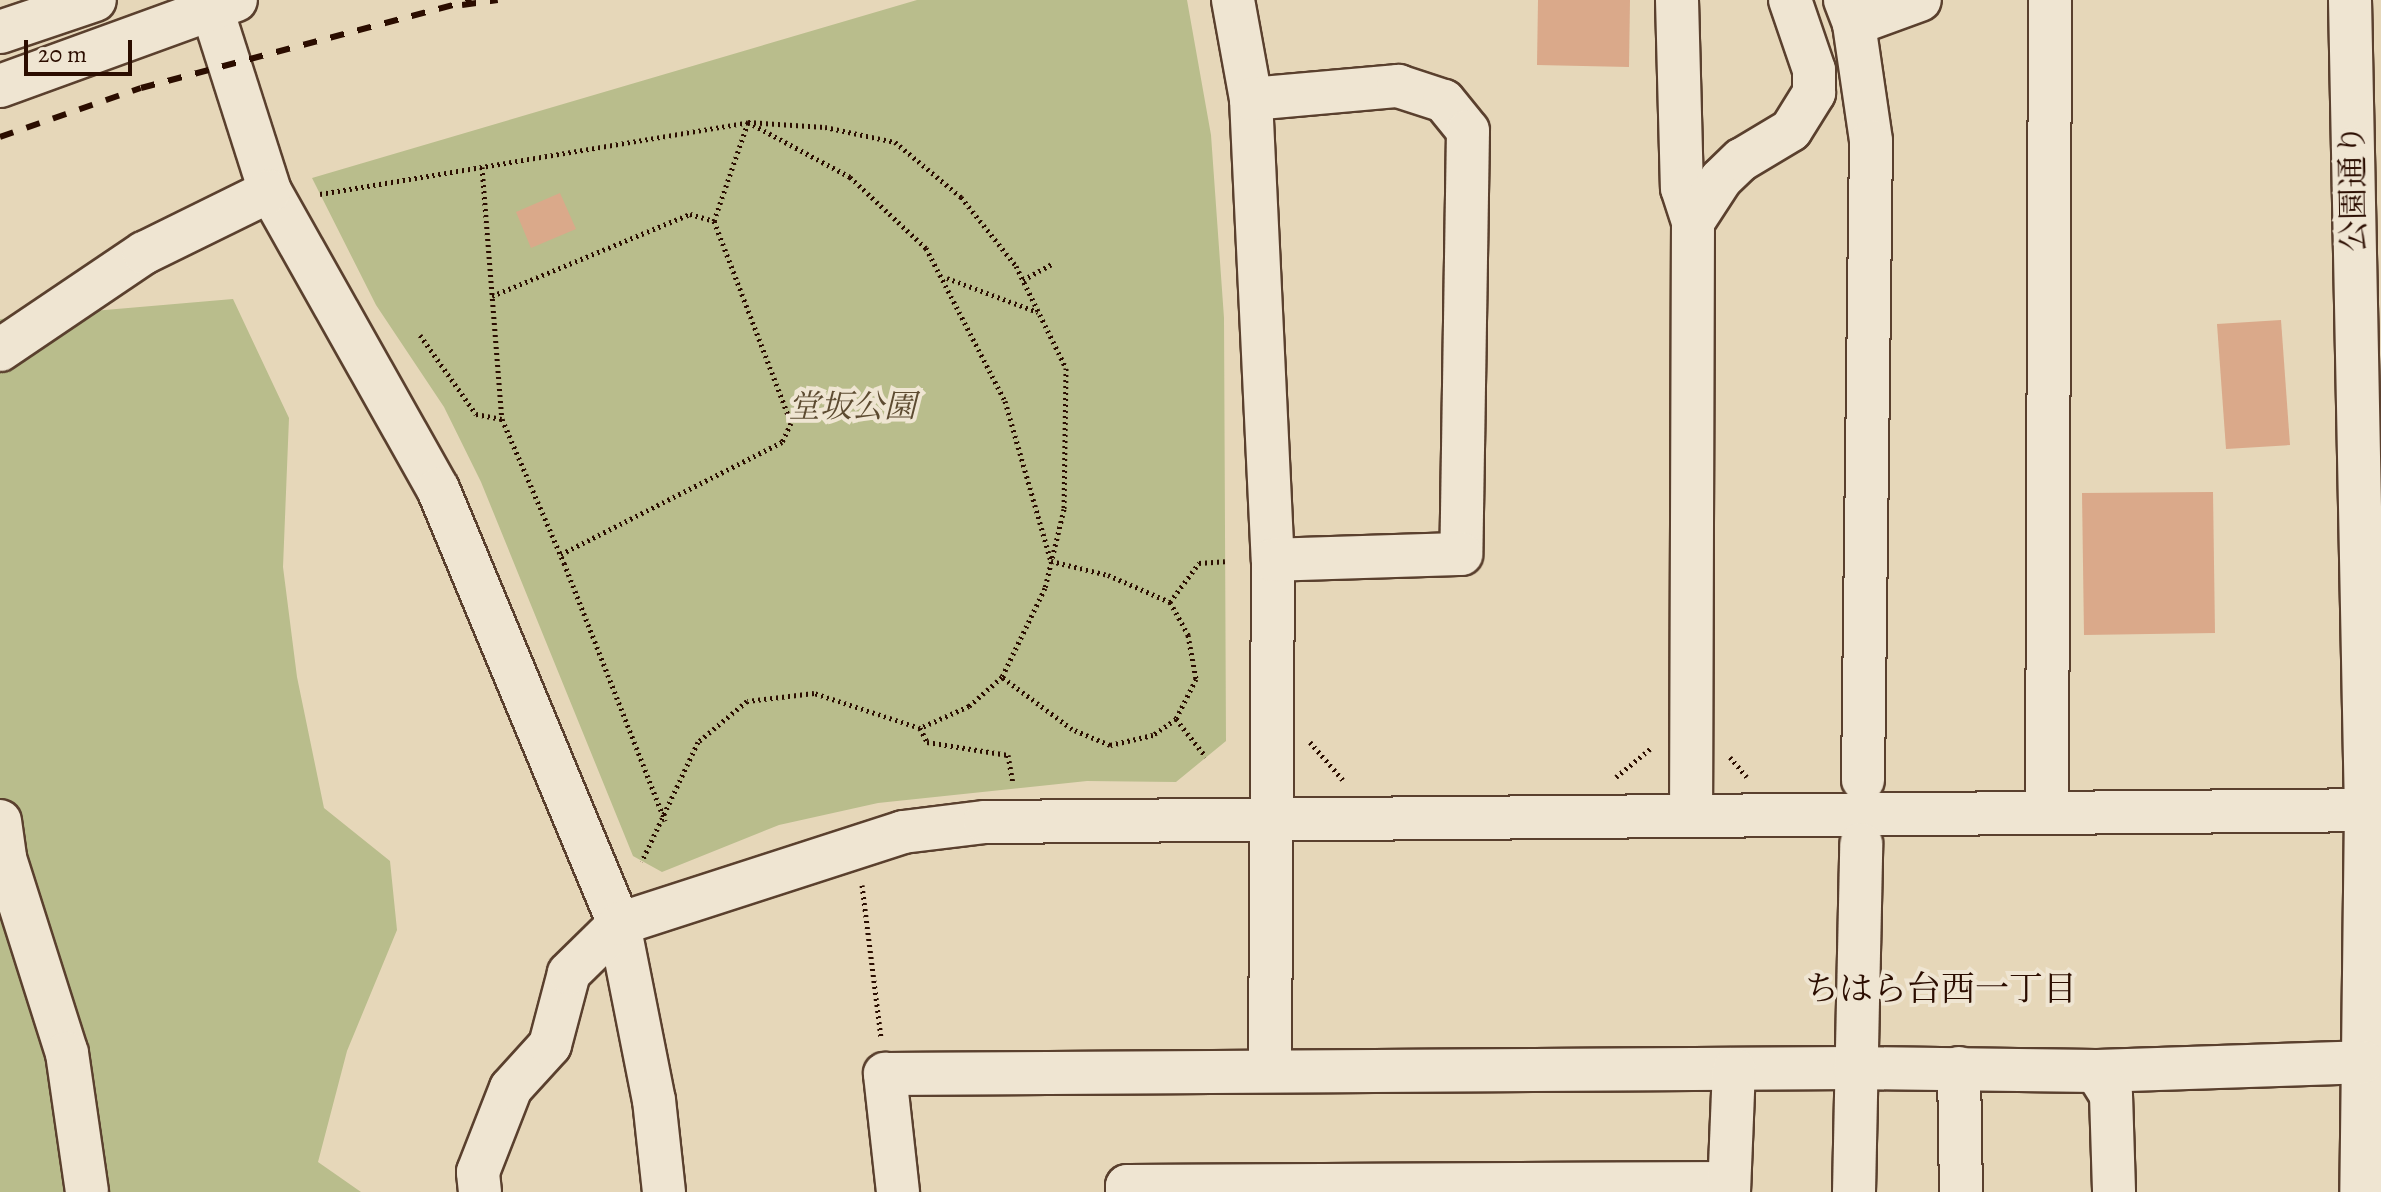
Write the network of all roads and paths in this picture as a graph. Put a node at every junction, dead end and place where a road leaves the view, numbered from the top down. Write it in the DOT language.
graph roads {
  1 [pos="95,0"];
  2 [pos="1233,0"];
  3 [pos="1677,0"];
  4 [pos="1790,0"];
  5 [pos="1920,0"];
  6 [pos="2050,0"];
  7 [pos="2350,0"];
  8 [pos="219,3"];
  9 [pos="1850,12"];
  10 [pos="0,32"];
  11 [pos="0,86"];
  12 [pos="1251,99"];
  13 [pos="748,122"];
  14 [pos="482,167"];
  15 [pos="270,191"];
  16 [pos="320,194"];
  17 [pos="714,221"];
  18 [pos="1693,222"];
  19 [pos="1054,263"];
  20 [pos="946,277"];
  21 [pos="1023,280"];
  22 [pos="492,296"];
  23 [pos="1039,312"];
  24 [pos="420,335"];
  25 [pos="0,350"];
  26 [pos="502,419"];
  27 [pos="561,554"];
  28 [pos="1273,560"];
  29 [pos="1051,561"];
  30 [pos="1225,561"];
  31 [pos="1170,602"];
  32 [pos="1002,677"];
  33 [pos="1176,719"];
  34 [pos="920,728"];
  35 [pos="1305,735"];
  36 [pos="1655,740"];
  37 [pos="1724,751"];
  38 [pos="1206,757"];
  39 [pos="1762,779"];
  40 [pos="1863,780"];
  41 [pos="1347,784"];
  42 [pos="1606,784"];
  43 [pos="1014,788"];
  44 [pos="2373,810"];
  45 [pos="2047,811"];
  46 [pos="1691,813"];
  47 [pos="0,821"];
  48 [pos="1271,821"];
  49 [pos="665,822"];
  50 [pos="857,844"];
  51 [pos="1861,844"];
  52 [pos="642,861"];
  53 [pos="619,924"];
  54 [pos="2363,1062"];
  55 [pos="1854,1068"];
  56 [pos="1959,1068"];
  57 [pos="1734,1069"];
  58 [pos="1270,1071"];
  59 [pos="2096,1071"];
  60 [pos="885,1074"];
  61 [pos="1323,1188"];
  62 [pos="1526,1188"];
  63 [pos="1729,1188"];
  64 [pos="87,1192"];
  65 [pos="480,1192"];
  66 [pos="664,1192"];
  67 [pos="898,1192"];
  68 [pos="1127,1192"];
  69 [pos="1854,1192"];
  70 [pos="1961,1192"];
  71 [pos="2114,1192"];
  72 [pos="2361,1192"];
  1 -- 10 [label="street"];
  2 -- 12 [label="street"];
  3 -- 18 [label="street"];
  4 -- 18 [label="street"];
  5 -- 9 [label="street"];
  6 -- 45 [label="street"];
  7 -- 44 [label="street, 公園通り"];
  8 -- 11 [label="street"];
  8 -- 15 [label="street"];
  9 -- 40 [label="street"];
  12 -- 28 [label="street"];
  12 -- 28 [label="street"];
  13 -- 14 [label="path"];
  13 -- 17 [label="path"];
  13 -- 20 [label="path"];
  13 -- 21 [label="path"];
  14 -- 16 [label="path"];
  14 -- 22 [label="path"];
  15 -- 25 [label="street"];
  15 -- 53 [label="street"];
  17 -- 22 [label="path"];
  17 -- 27 [label="path"];
  18 -- 46 [label="street"];
  19 -- 21 [label="path"];
  20 -- 23 [label="path"];
  20 -- 29 [label="path"];
  21 -- 23 [label="path"];
  22 -- 26 [label="path"];
  23 -- 29 [label="path"];
  24 -- 26 [label="path"];
  26 -- 27 [label="path"];
  27 -- 49 [label="path"];
  28 -- 48 [label="street"];
  29 -- 31 [label="path"];
  29 -- 32 [label="path"];
  30 -- 31 [label="path"];
  31 -- 33 [label="path"];
  32 -- 33 [label="path"];
  32 -- 34 [label="path"];
  33 -- 38 [label="path"];
  34 -- 43 [label="path"];
  34 -- 49 [label="path"];
  35 -- 41 [label="path"];
  36 -- 42 [label="path"];
  37 -- 39 [label="path"];
  44 -- 45 [label="street"];
  44 -- 54 [label="street, 公園通り"];
  45 -- 46 [label="street"];
  46 -- 48 [label="street"];
  47 -- 64 [label="street"];
  48 -- 50 [label="street"];
  48 -- 58 [label="street"];
  49 -- 52 [label="path"];
  50 -- 53 [label="street"];
  50 -- 60 [label="path"];
  51 -- 55 [label="street"];
  53 -- 65 [label="street"];
  53 -- 66 [label="street"];
  54 -- 59 [label="street"];
  54 -- 72 [label="street, 公園通り"];
  55 -- 56 [label="street"];
  55 -- 57 [label="street"];
  55 -- 69 [label="street"];
  56 -- 59 [label="street"];
  56 -- 70 [label="street"];
  57 -- 58 [label="street"];
  57 -- 63 [label="street"];
  58 -- 60 [label="street"];
  59 -- 71 [label="street"];
  60 -- 67 [label="street"];
  61 -- 62 [label="street"];
  61 -- 68 [label="street"];
  62 -- 63 [label="street"];
}
